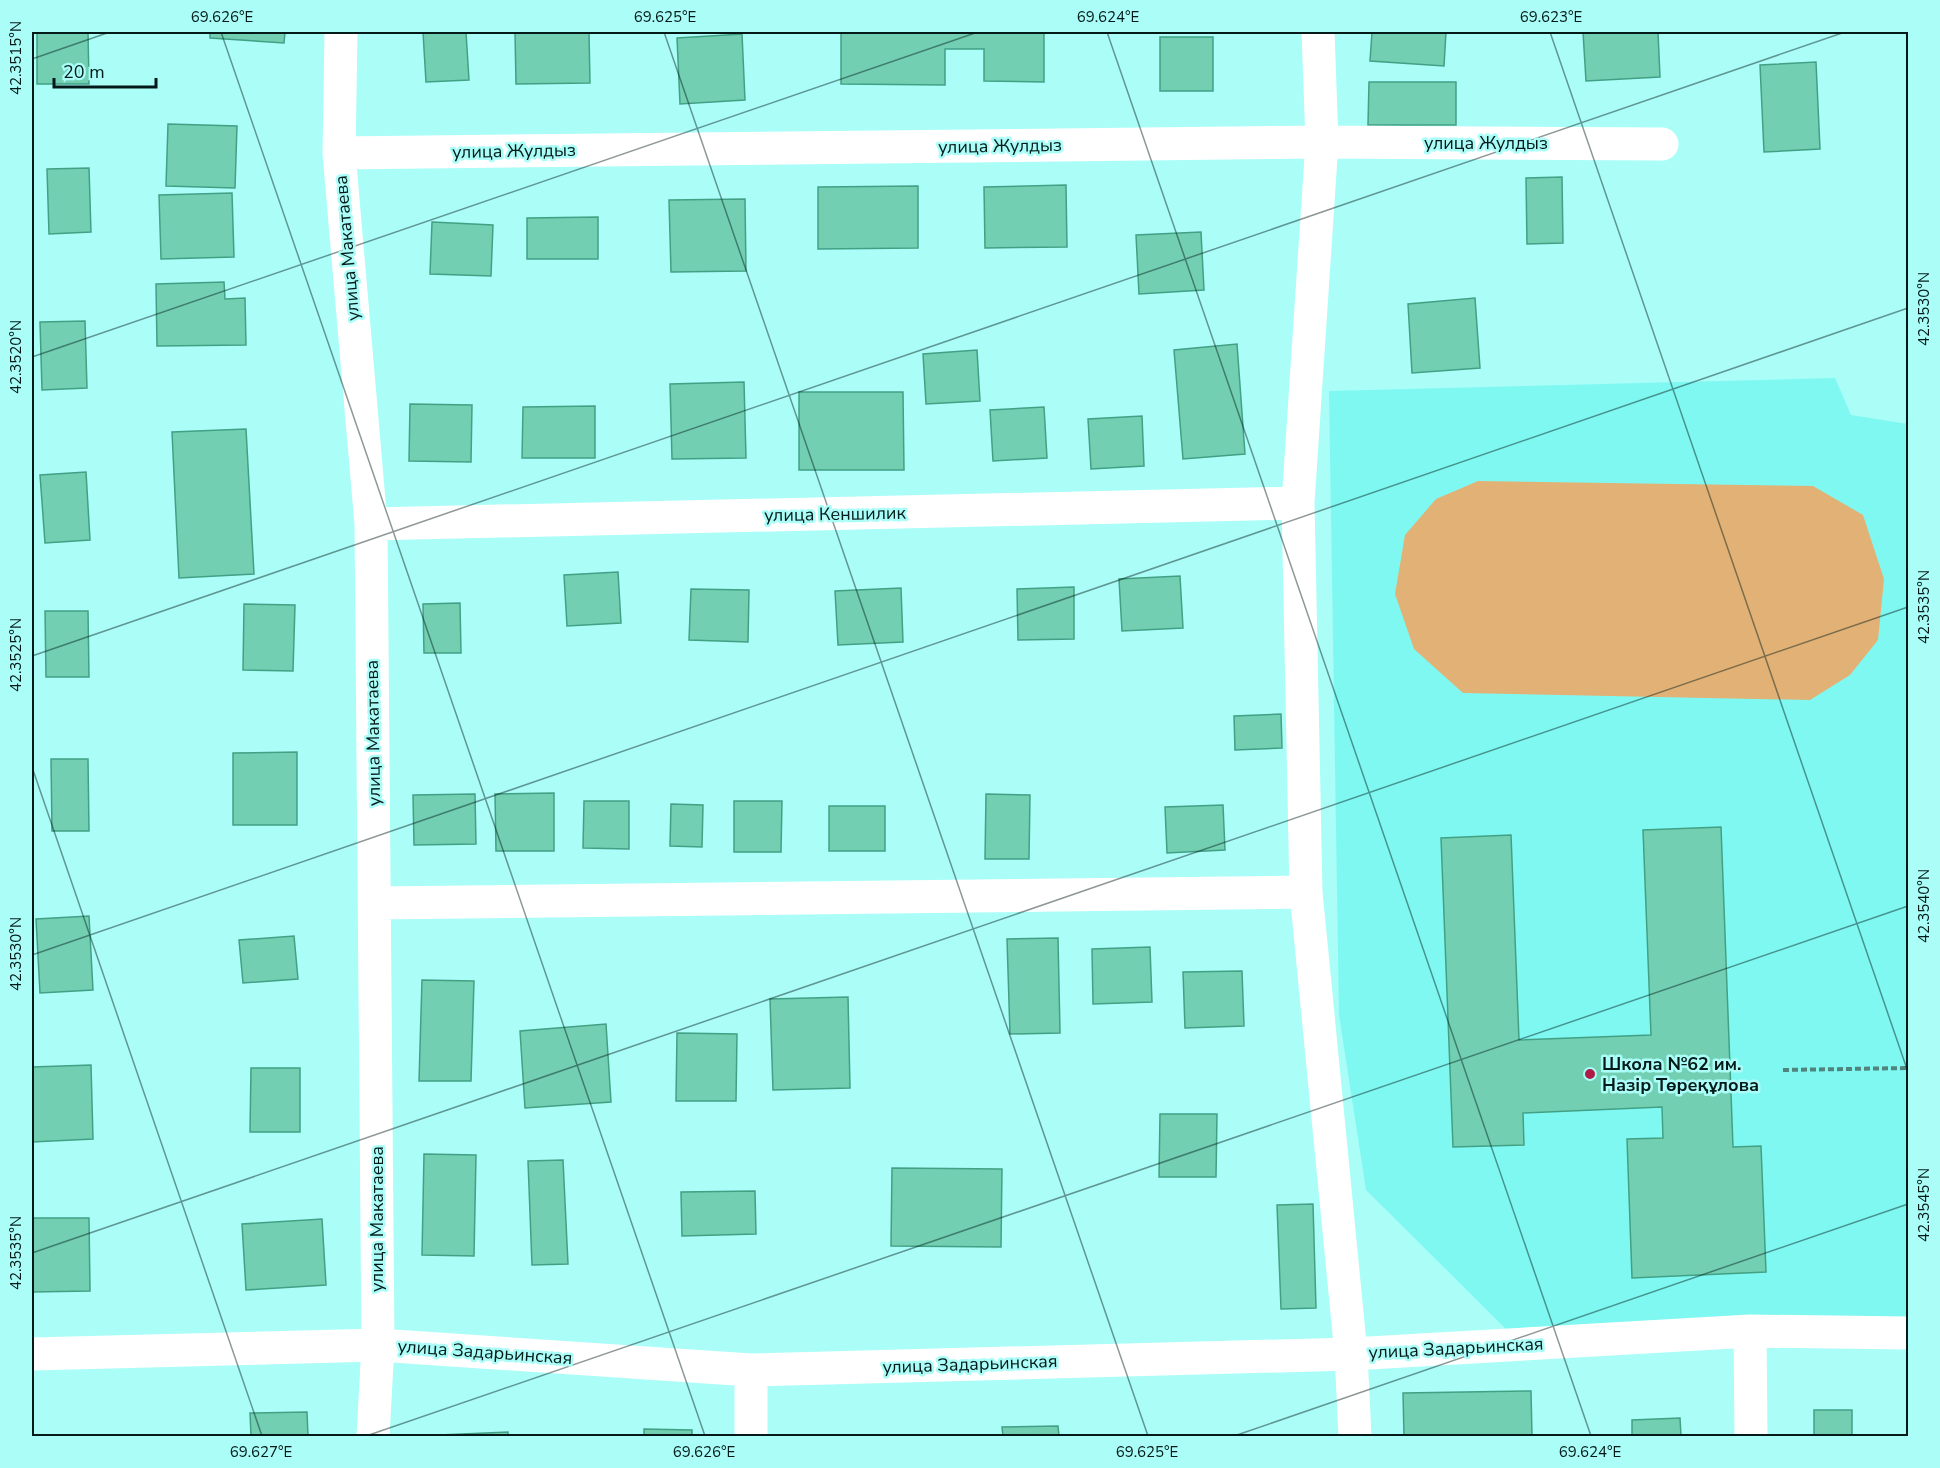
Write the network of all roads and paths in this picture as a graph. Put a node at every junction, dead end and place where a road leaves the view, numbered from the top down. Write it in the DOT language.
graph roads {
  1 [pos="341,32"];
  2 [pos="1318,32"];
  3 [pos="1322,142"];
  4 [pos="1662,144"];
  5 [pos="339,153"];
  6 [pos="1298,503"];
  7 [pos="371,524"];
  8 [pos="1306,892"];
  9 [pos="374,903"];
  10 [pos="1908,1068"];
  11 [pos="1783,1070"];
  12 [pos="1750,1331"];
  13 [pos="1908,1333"];
  14 [pos="378,1345"];
  15 [pos="32,1354"];
  16 [pos="1351,1354"];
  17 [pos="751,1370"];
  18 [pos="373,1437"];
  19 [pos="751,1437"];
  20 [pos="1355,1437"];
  21 [pos="1750,1437"];
  1 -- 5 [label="street, улица Макатаева"];
  2 -- 3 [label="street"];
  3 -- 4 [label="street, улица Жулдыз"];
  3 -- 5 [label="street, улица Жулдыз"];
  3 -- 6 [label="street"];
  5 -- 7 [label="street, улица Макатаева"];
  6 -- 7 [label="street, улица Кеншилик"];
  6 -- 8 [label="street"];
  7 -- 9 [label="street, улица Макатаева"];
  8 -- 9 [label="street"];
  8 -- 16 [label="street"];
  9 -- 14 [label="street, улица Макатаева"];
  10 -- 11 [label="path"];
  12 -- 13 [label="street, улица Задарьинская"];
  12 -- 16 [label="street, улица Задарьинская"];
  12 -- 21 [label="street"];
  14 -- 15 [label="street, улица Задарьинская"];
  14 -- 17 [label="street, улица Задарьинская"];
  14 -- 18 [label="street, улица Макатаева"];
  16 -- 17 [label="street, улица Задарьинская"];
  16 -- 20 [label="street"];
  17 -- 19 [label="street"];
}
